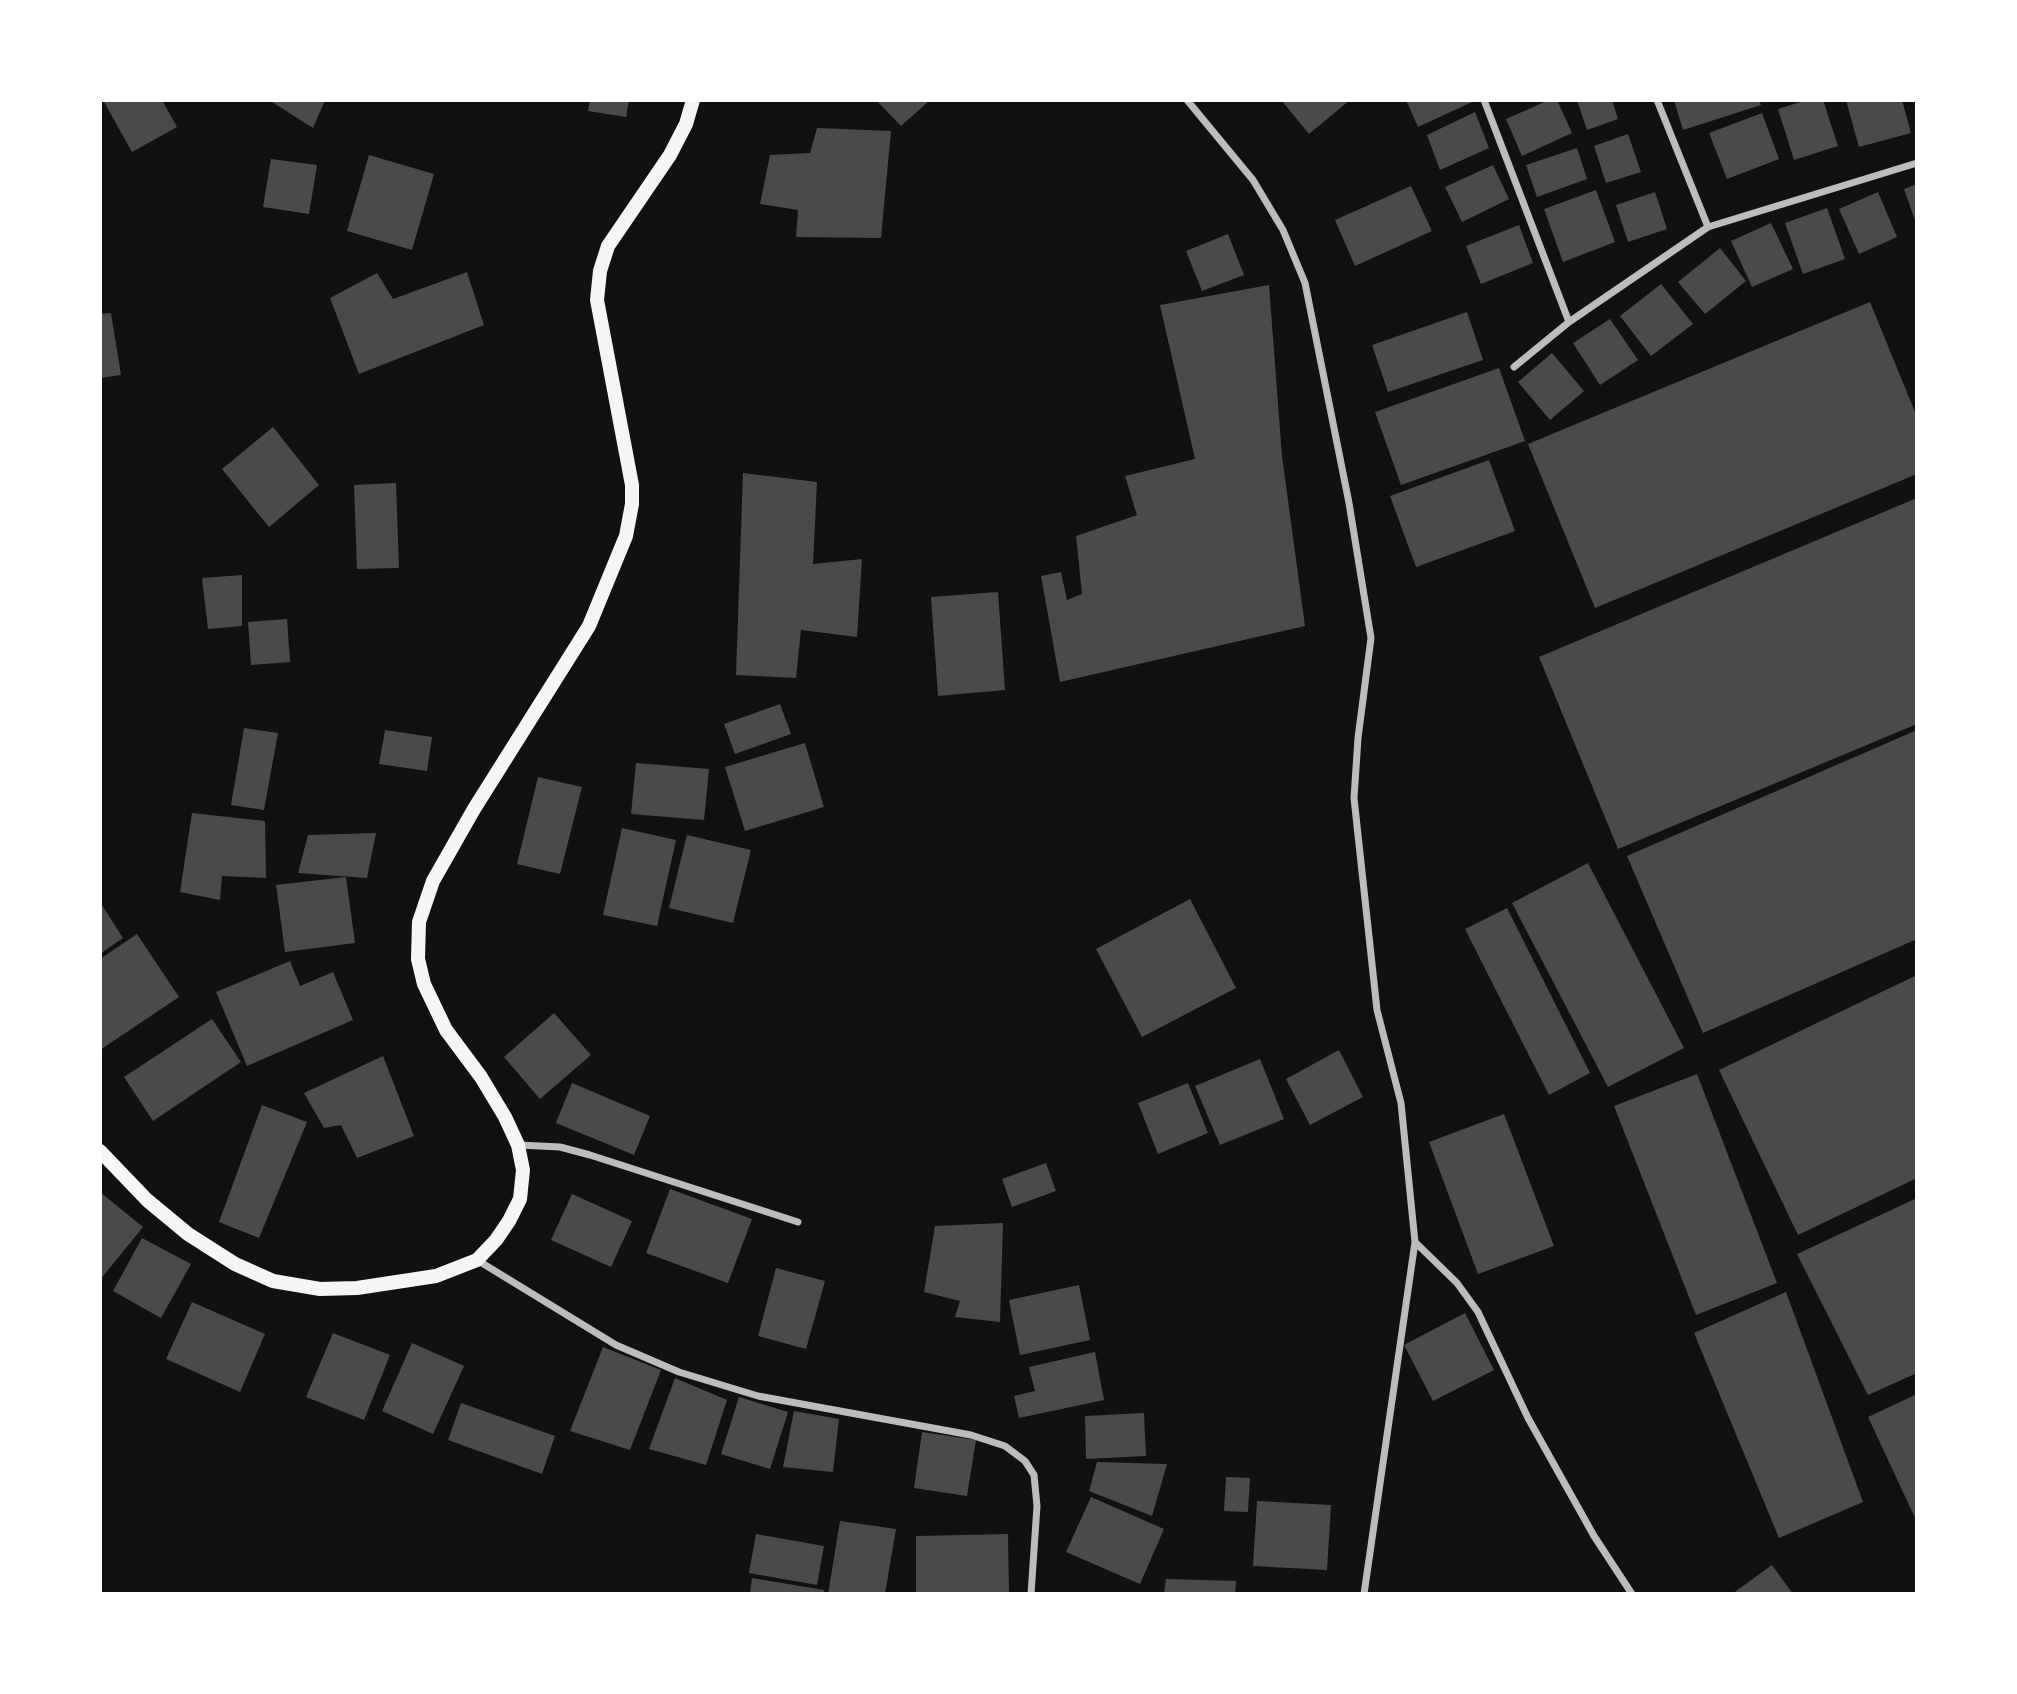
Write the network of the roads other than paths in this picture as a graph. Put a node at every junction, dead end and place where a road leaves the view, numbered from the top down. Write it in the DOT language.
graph roads {
  1 [pos="693,100"];
  2 [pos="1187,100"];
  3 [pos="1484,100"];
  4 [pos="1657,100"];
  5 [pos="1917,163"];
  6 [pos="1708,227"];
  7 [pos="1569,322"];
  8 [pos="1514,367"];
  9 [pos="518,1145"];
  10 [pos="100,1151"];
  11 [pos="798,1222"];
  12 [pos="1415,1242"];
  13 [pos="477,1259"];
  14 [pos="1031,1594"];
  15 [pos="1364,1594"];
  16 [pos="1632,1594"];
  1 -- 9 [label="main road"];
  2 -- 12 [label="street"];
  3 -- 7 [label="street"];
  4 -- 6 [label="street"];
  5 -- 6 [label="street"];
  6 -- 7 [label="street"];
  7 -- 8 [label="street"];
  9 -- 11 [label="street"];
  9 -- 13 [label="main road"];
  10 -- 13 [label="main road"];
  12 -- 15 [label="street"];
  12 -- 16 [label="street"];
  13 -- 14 [label="street"];
}
